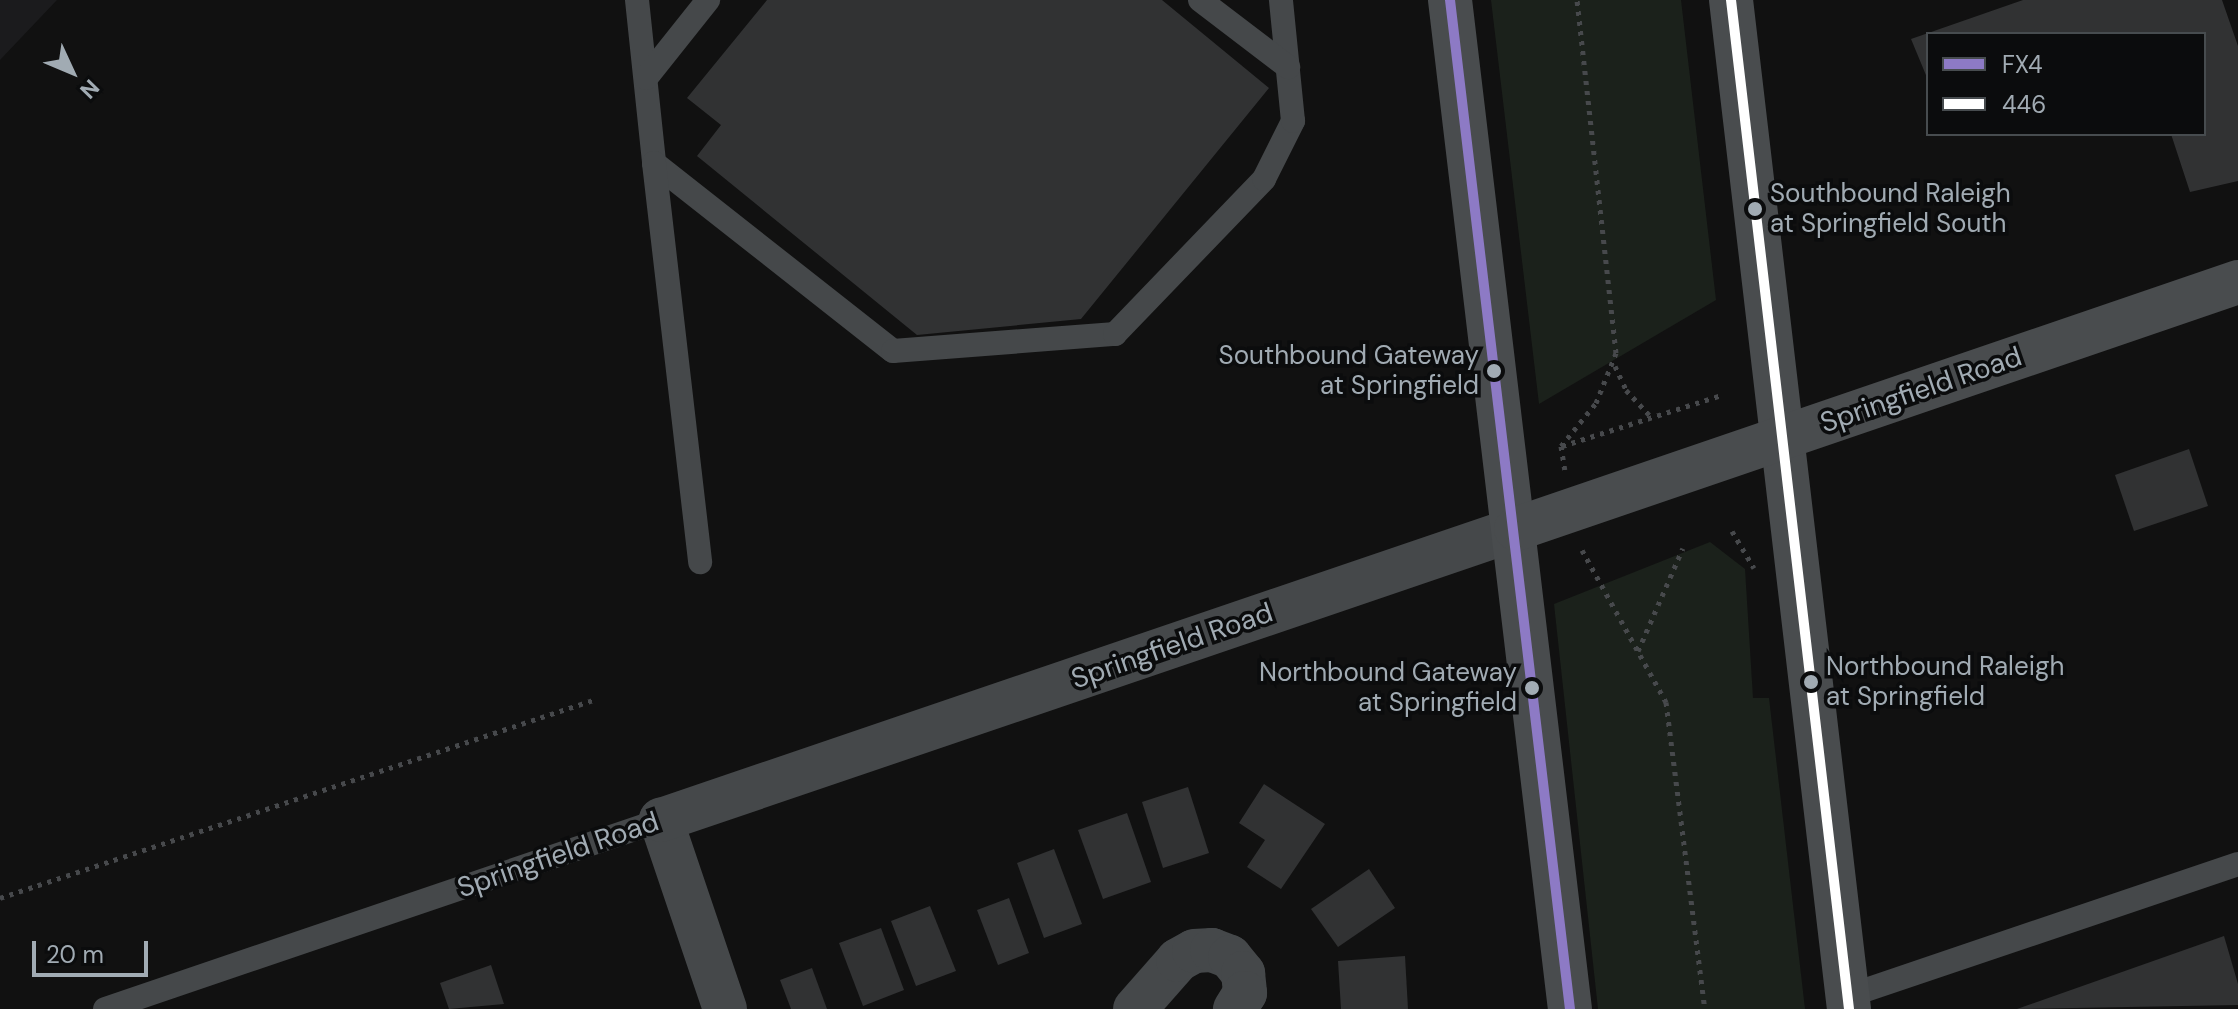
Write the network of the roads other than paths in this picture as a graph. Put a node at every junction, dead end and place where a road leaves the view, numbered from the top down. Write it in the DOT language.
graph roads {
  1 [pos="637,0"];
  2 [pos="708,0"];
  3 [pos="1200,0"];
  4 [pos="1281,0"];
  5 [pos="1450,0"];
  6 [pos="1731,0"];
  7 [pos="1288,67"];
  8 [pos="646,78"];
  9 [pos="654,163"];
  10 [pos="2238,282"];
  11 [pos="1783,437"];
  12 [pos="1516,529"];
  13 [pos="700,562"];
  14 [pos="661,820"];
  15 [pos="2238,864"];
  16 [pos="1849,1002"];
  17 [pos="105,1009"];
  18 [pos="725,1009"];
  19 [pos="1139,1009"];
  20 [pos="1235,1009"];
  21 [pos="1570,1009"];
  1 -- 8 [label="lane"];
  2 -- 8 [label="lane"];
  3 -- 7 [label="lane"];
  4 -- 7 [label="lane"];
  5 -- 12 [label="street"];
  6 -- 11 [label="street"];
  7 -- 9 [label="lane"];
  8 -- 9 [label="lane"];
  9 -- 13 [label="lane"];
  10 -- 11 [label="street, Springfield Road"];
  11 -- 12 [label="street, Springfield Road"];
  11 -- 16 [label="street"];
  12 -- 14 [label="street, Springfield Road"];
  12 -- 21 [label="street"];
  14 -- 17 [label="lane, Springfield Road"];
  14 -- 18 [label="street"];
  15 -- 16 [label="lane"];
  19 -- 20 [label="street"];
}
